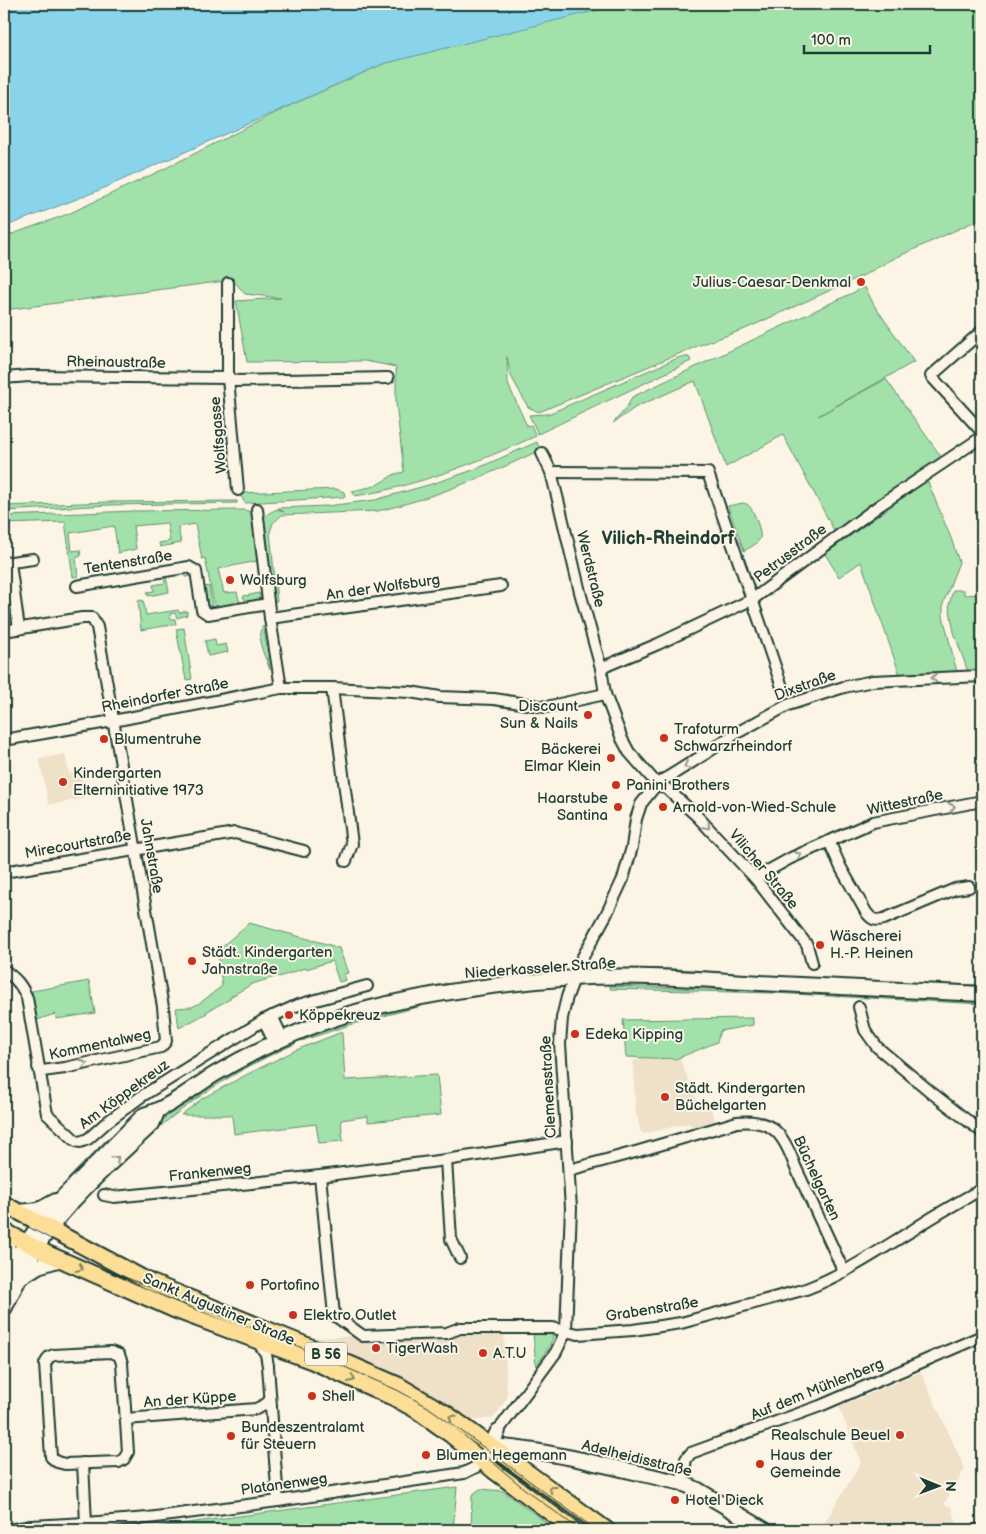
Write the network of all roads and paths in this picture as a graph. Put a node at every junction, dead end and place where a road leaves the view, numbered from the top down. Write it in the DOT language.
graph roads {
  1 [pos="228,283"];
  2 [pos="982,331"];
  3 [pos="4,378"];
  4 [pos="228,378"];
  5 [pos="388,378"];
  6 [pos="982,432"];
  7 [pos="982,437"];
  8 [pos="542,453"];
  9 [pos="551,472"];
  10 [pos="238,490"];
  11 [pos="257,509"];
  12 [pos="33,559"];
  13 [pos="7,563"];
  14 [pos="77,586"];
  15 [pos="501,586"];
  16 [pos="753,599"];
  17 [pos="268,604"];
  18 [pos="270,618"];
  19 [pos="19,629"];
  20 [pos="4,632"];
  21 [pos="601,668"];
  22 [pos="982,676"];
  23 [pos="281,688"];
  24 [pos="332,688"];
  25 [pos="784,693"];
  26 [pos="605,694"];
  27 [pos="113,721"];
  28 [pos="4,740"];
  29 [pos="657,784"];
  30 [pos="982,801"];
  31 [pos="829,841"];
  32 [pos="136,849"];
  33 [pos="304,851"];
  34 [pos="346,861"];
  35 [pos="4,872"];
  36 [pos="755,878"];
  37 [pos="969,887"];
  38 [pos="812,963"];
  39 [pos="4,970"];
  40 [pos="574,978"];
  41 [pos="367,986"];
  42 [pos="982,994"];
  43 [pos="859,1007"];
  44 [pos="268,1018"];
  45 [pos="166,1041"];
  46 [pos="278,1041"];
  47 [pos="38,1067"];
  48 [pos="982,1132"];
  49 [pos="567,1141"];
  50 [pos="446,1160"];
  51 [pos="569,1170"];
  52 [pos="320,1176"];
  53 [pos="982,1189"];
  54 [pos="104,1195"];
  55 [pos="66,1201"];
  56 [pos="4,1204"];
  57 [pos="19,1212"];
  58 [pos="45,1227"];
  59 [pos="4,1231"];
  60 [pos="4,1237"];
  61 [pos="73,1241"];
  62 [pos="31,1245"];
  63 [pos="460,1258"];
  64 [pos="61,1259"];
  65 [pos="844,1272"];
  66 [pos="15,1274"];
  67 [pos="4,1284"];
  68 [pos="4,1309"];
  69 [pos="566,1331"];
  70 [pos="982,1336"];
  71 [pos="258,1342"];
  72 [pos="286,1351"];
  73 [pos="268,1366"];
  74 [pos="270,1400"];
  75 [pos="256,1409"];
  76 [pos="126,1419"];
  77 [pos="272,1419"];
  78 [pos="498,1431"];
  79 [pos="492,1446"];
  80 [pos="482,1461"];
  81 [pos="83,1463"];
  82 [pos="682,1479"];
  83 [pos="278,1501"];
  84 [pos="86,1523"];
  85 [pos="982,1529"];
  86 [pos="8,1530"];
  87 [pos="574,1530"];
  88 [pos="607,1530"];
  89 [pos="765,1530"];
  90 [pos="977,1530"];
  1 -- 4 [label="street"];
  2 -- 6 [label="street"];
  3 -- 4 [label="street, Rheinaustraße"];
  4 -- 5 [label="street, Rheinaustraße"];
  4 -- 10 [label="street, Wolfsgasse"];
  7 -- 16 [label="street, Petrusstraße"];
  8 -- 9 [label="street, Werdstraße"];
  9 -- 16 [label="street"];
  9 -- 21 [label="street, Werdstraße"];
  11 -- 17 [label="street"];
  12 -- 13 [label="street"];
  13 -- 19 [label="street"];
  14 -- 17 [label="street, Tentenstraße"];
  15 -- 18 [label="street, An der Wolfsburg"];
  16 -- 21 [label="street, Petrusstraße"];
  16 -- 25 [label="street"];
  17 -- 18 [label="street"];
  18 -- 23 [label="street"];
  19 -- 20 [label="street"];
  19 -- 27 [label="street, Jahnstraße"];
  21 -- 26 [label="street, Werdstraße"];
  22 -- 29 [label="street, Dixstraße, one-way"];
  23 -- 24 [label="street, Rheindorfer Straße"];
  23 -- 27 [label="street, Rheindorfer Straße"];
  24 -- 26 [label="street, Rheindorfer Straße"];
  24 -- 34 [label="street"];
  26 -- 29 [label="street"];
  27 -- 28 [label="street, Rheindorfer Straße"];
  27 -- 32 [label="street, Jahnstraße"];
  29 -- 36 [label="street, Vilicher Straße, one-way"];
  29 -- 40 [label="street, Clemensstraße"];
  31 -- 30 [label="street, Wittestraße, one-way"];
  36 -- 31 [label="street, Wittestraße, one-way"];
  31 -- 37 [label="street"];
  32 -- 33 [label="street, Mirecourtstraße"];
  32 -- 35 [label="street, Mirecourtstraße"];
  32 -- 45 [label="street, Jahnstraße"];
  36 -- 38 [label="street, Vilicher Straße"];
  39 -- 47 [label="street"];
  40 -- 42 [label="main road, Niederkasseler Straße"];
  40 -- 46 [label="main road, Niederkasseler Straße"];
  40 -- 49 [label="street, Clemensstraße"];
  41 -- 44 [label="street, Am Köppekreuz"];
  43 -- 48 [label="street"];
  44 -- 46 [label="street"];
  44 -- 47 [label="street, Am Köppekreuz"];
  47 -- 45 [label="street, Kommentalweg, one-way"];
  46 -- 55 [label="main road, Niederkasseler Straße"];
  49 -- 50 [label="street, Frankenweg"];
  49 -- 51 [label="street, Clemensstraße"];
  50 -- 52 [label="street, Frankenweg"];
  50 -- 63 [label="street"];
  51 -- 65 [label="street, Büchelgarten"];
  51 -- 69 [label="street, Clemensstraße"];
  52 -- 54 [label="street, Frankenweg"];
  52 -- 69 [label="street, Grabenstraße"];
  53 -- 65 [label="street, Grabenstraße"];
  55 -- 57 [label="main road"];
  55 -- 58 [label="main road, Niederkasseler Straße"];
  55 -- 61 [label="main road"];
  56 -- 57 [label="main road, Sankt Augustiner Straße / B 56"];
  57 -- 58 [label="main road, Sankt Augustiner Straße / B 56"];
  58 -- 61 [label="main road, Sankt Augustiner Straße / B 56"];
  58 -- 62 [label="main road, Niederkasseler Straße"];
  59 -- 62 [label="main road, Sankt Augustiner Straße / B 56"];
  60 -- 66 [label="main road"];
  79 -- 61 [label="main road, Sankt Augustiner Straße / B 56, one-way"];
  62 -- 64 [label="main road, Sankt Augustiner Straße / B 56"];
  62 -- 66 [label="main road, Niederkasseler Straße"];
  64 -- 66 [label="main road"];
  64 -- 71 [label="main road, Sankt Augustiner Straße / B 56, one-way"];
  65 -- 69 [label="street, Grabenstraße"];
  66 -- 67 [label="main road"];
  66 -- 68 [label="main road"];
  69 -- 78 [label="street, Clemensstraße"];
  70 -- 82 [label="street, Auf dem Mühlenberg"];
  71 -- 72 [label="main road, Sankt Augustiner Straße / B 56"];
  71 -- 73 [label="street"];
  72 -- 73 [label="street"];
  72 -- 80 [label="main road, Sankt Augustiner Straße / B 56, one-way"];
  73 -- 74 [label="street"];
  74 -- 75 [label="street, An der Küppe"];
  74 -- 77 [label="street"];
  75 -- 76 [label="street, An der Küppe"];
  75 -- 77 [label="street, An der Küppe"];
  76 -- 81 [label="street"];
  76 -- 81 [label="street"];
  77 -- 83 [label="street"];
  78 -- 79 [label="main road, Clemensstraße"];
  79 -- 80 [label="main road, Clemensstraße"];
  79 -- 82 [label="main road, Adelheidisstraße"];
  88 -- 79 [label="main road, Sankt Augustiner Straße / B 56, one-way"];
  80 -- 83 [label="street, Platanenweg"];
  80 -- 87 [label="main road, Sankt Augustiner Straße / B 56"];
  81 -- 84 [label="street"];
  82 -- 89 [label="main road, Adelheidisstraße"];
  83 -- 84 [label="street, Platanenweg"];
  84 -- 86 [label="street, Platanenweg"];
  85 -- 90 [label="street"];
}
